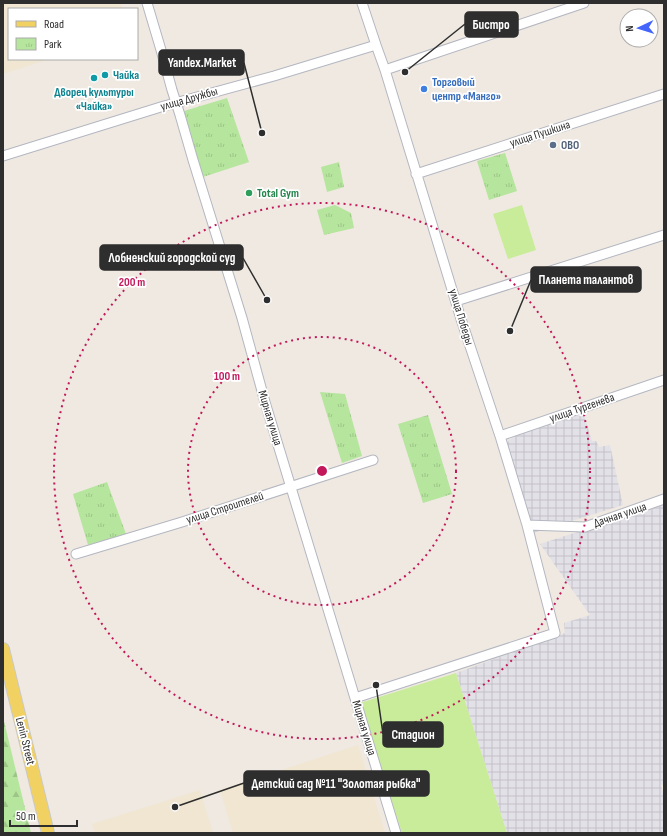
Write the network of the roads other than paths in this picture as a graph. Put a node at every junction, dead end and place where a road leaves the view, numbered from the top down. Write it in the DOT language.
graph roads {
  1 [pos="147,3"];
  2 [pos="362,3"];
  3 [pos="584,3"];
  4 [pos="376,45"];
  5 [pos="385,70"];
  6 [pos="664,94"];
  7 [pos="176,103"];
  8 [pos="3,156"];
  9 [pos="416,174"];
  10 [pos="664,235"];
  11 [pos="456,301"];
  12 [pos="664,380"];
  13 [pos="500,436"];
  14 [pos="373,460"];
  15 [pos="291,487"];
  16 [pos="664,499"];
  17 [pos="527,525"];
  18 [pos="76,554"];
  19 [pos="3,649"];
  20 [pos="355,698"];
  21 [pos="48,833"];
  22 [pos="396,833"];
  1 -- 7 [label="street, Мирная улица"];
  2 -- 4 [label="street, улица Победы"];
  3 -- 5 [label="street"];
  4 -- 5 [label="street, улица Победы"];
  4 -- 7 [label="street, улица Дружбы"];
  5 -- 9 [label="street, улица Победы"];
  6 -- 9 [label="street, улица Пушкина"];
  7 -- 8 [label="street, улица Дружбы"];
  7 -- 15 [label="street, Мирная улица"];
  9 -- 11 [label="street, улица Победы"];
  10 -- 11 [label="street"];
  11 -- 13 [label="street, улица Победы"];
  12 -- 13 [label="street, улица Тургенева"];
  13 -- 17 [label="street, улица Победы"];
  14 -- 15 [label="street, улица Строителей"];
  15 -- 18 [label="street, улица Строителей"];
  15 -- 20 [label="street, Мирная улица"];
  16 -- 17 [label="street, Дачная улица"];
  17 -- 20 [label="street, улица Победы"];
  19 -- 21 [label="main road, Lenin Street"];
  20 -- 22 [label="street, Мирная улица"];
}
